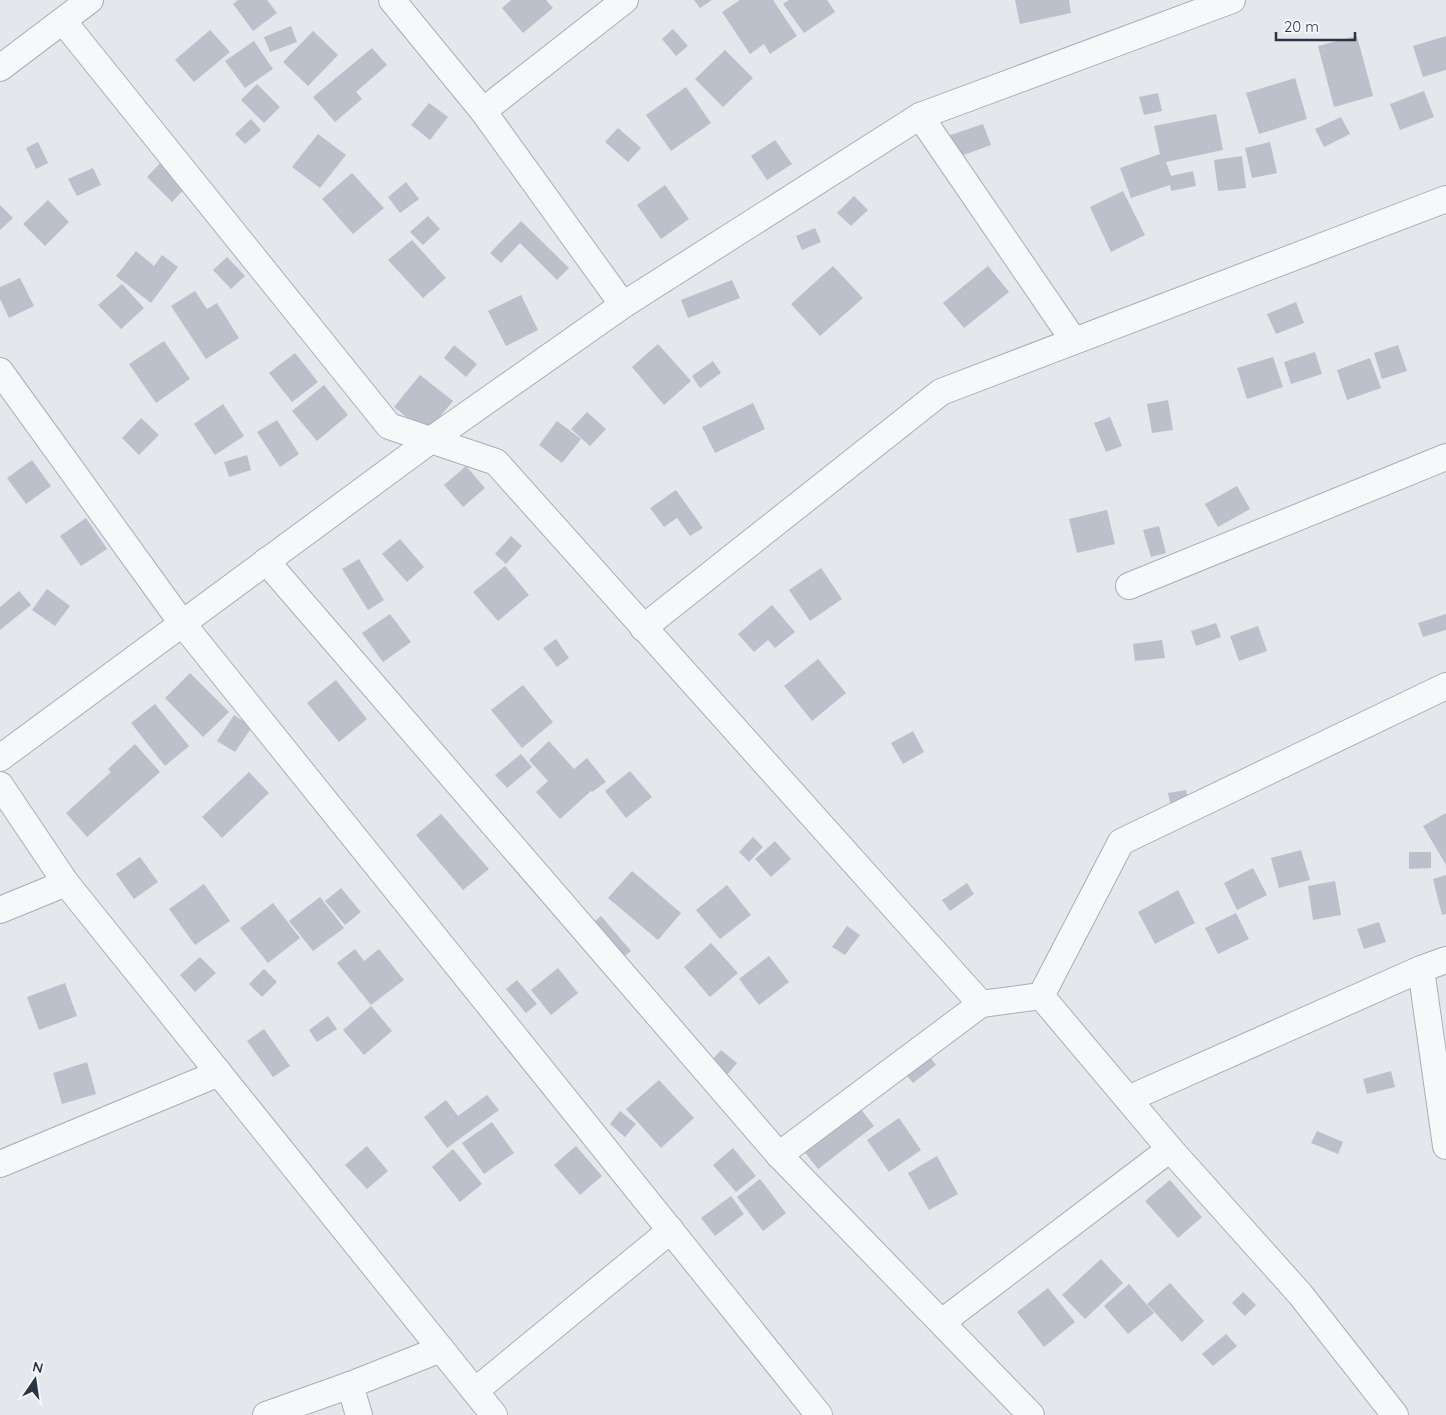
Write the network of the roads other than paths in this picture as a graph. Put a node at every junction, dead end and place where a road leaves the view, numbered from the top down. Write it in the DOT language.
graph roads {
  1 [pos="90,0"];
  2 [pos="392,0"];
  3 [pos="625,0"];
  4 [pos="1232,0"];
  5 [pos="63,20"];
  6 [pos="0,68"];
  7 [pos="483,111"];
  8 [pos="920,116"];
  9 [pos="1446,199"];
  10 [pos="623,305"];
  11 [pos="1074,341"];
  12 [pos="0,371"];
  13 [pos="431,440"];
  14 [pos="1446,457"];
  15 [pos="266,561"];
  16 [pos="1129,586"];
  17 [pos="182,623"];
  18 [pos="643,628"];
  19 [pos="1446,686"];
  20 [pos="0,758"];
  21 [pos="0,785"];
  22 [pos="66,883"];
  23 [pos="0,910"];
  24 [pos="1446,960"];
  25 [pos="1421,968"];
  26 [pos="1042,996"];
  27 [pos="981,1004"];
  28 [pos="220,1074"];
  29 [pos="1128,1099"];
  30 [pos="1446,1146"];
  31 [pos="1170,1149"];
  32 [pos="779,1155"];
  33 [pos="0,1164"];
  34 [pos="671,1230"];
  35 [pos="942,1322"];
  36 [pos="441,1349"];
  37 [pos="350,1385"];
  38 [pos="475,1390"];
  39 [pos="266,1415"];
  40 [pos="359,1415"];
  41 [pos="494,1415"];
  42 [pos="819,1415"];
  43 [pos="1031,1415"];
  44 [pos="1395,1415"];
  1 -- 5 [label="street"];
  2 -- 7 [label="street"];
  3 -- 7 [label="street"];
  4 -- 8 [label="street"];
  5 -- 6 [label="street"];
  5 -- 13 [label="street"];
  7 -- 10 [label="street"];
  8 -- 10 [label="street"];
  8 -- 11 [label="street"];
  9 -- 11 [label="street"];
  10 -- 13 [label="street"];
  11 -- 18 [label="street"];
  12 -- 17 [label="street"];
  13 -- 15 [label="street"];
  13 -- 18 [label="street"];
  14 -- 16 [label="street"];
  15 -- 17 [label="street"];
  15 -- 32 [label="street"];
  17 -- 20 [label="street"];
  17 -- 34 [label="street"];
  18 -- 27 [label="street"];
  19 -- 26 [label="street"];
  21 -- 22 [label="street"];
  22 -- 23 [label="street"];
  22 -- 28 [label="street"];
  24 -- 25 [label="street"];
  25 -- 29 [label="street"];
  25 -- 30 [label="street"];
  26 -- 27 [label="street"];
  26 -- 29 [label="street"];
  27 -- 32 [label="street"];
  28 -- 33 [label="street"];
  28 -- 36 [label="street"];
  29 -- 31 [label="street"];
  31 -- 35 [label="street"];
  31 -- 44 [label="street"];
  32 -- 35 [label="street"];
  34 -- 38 [label="street"];
  34 -- 42 [label="street"];
  35 -- 43 [label="street"];
  36 -- 37 [label="street"];
  36 -- 38 [label="street"];
  37 -- 39 [label="street"];
  37 -- 40 [label="street"];
  38 -- 41 [label="street"];
}
